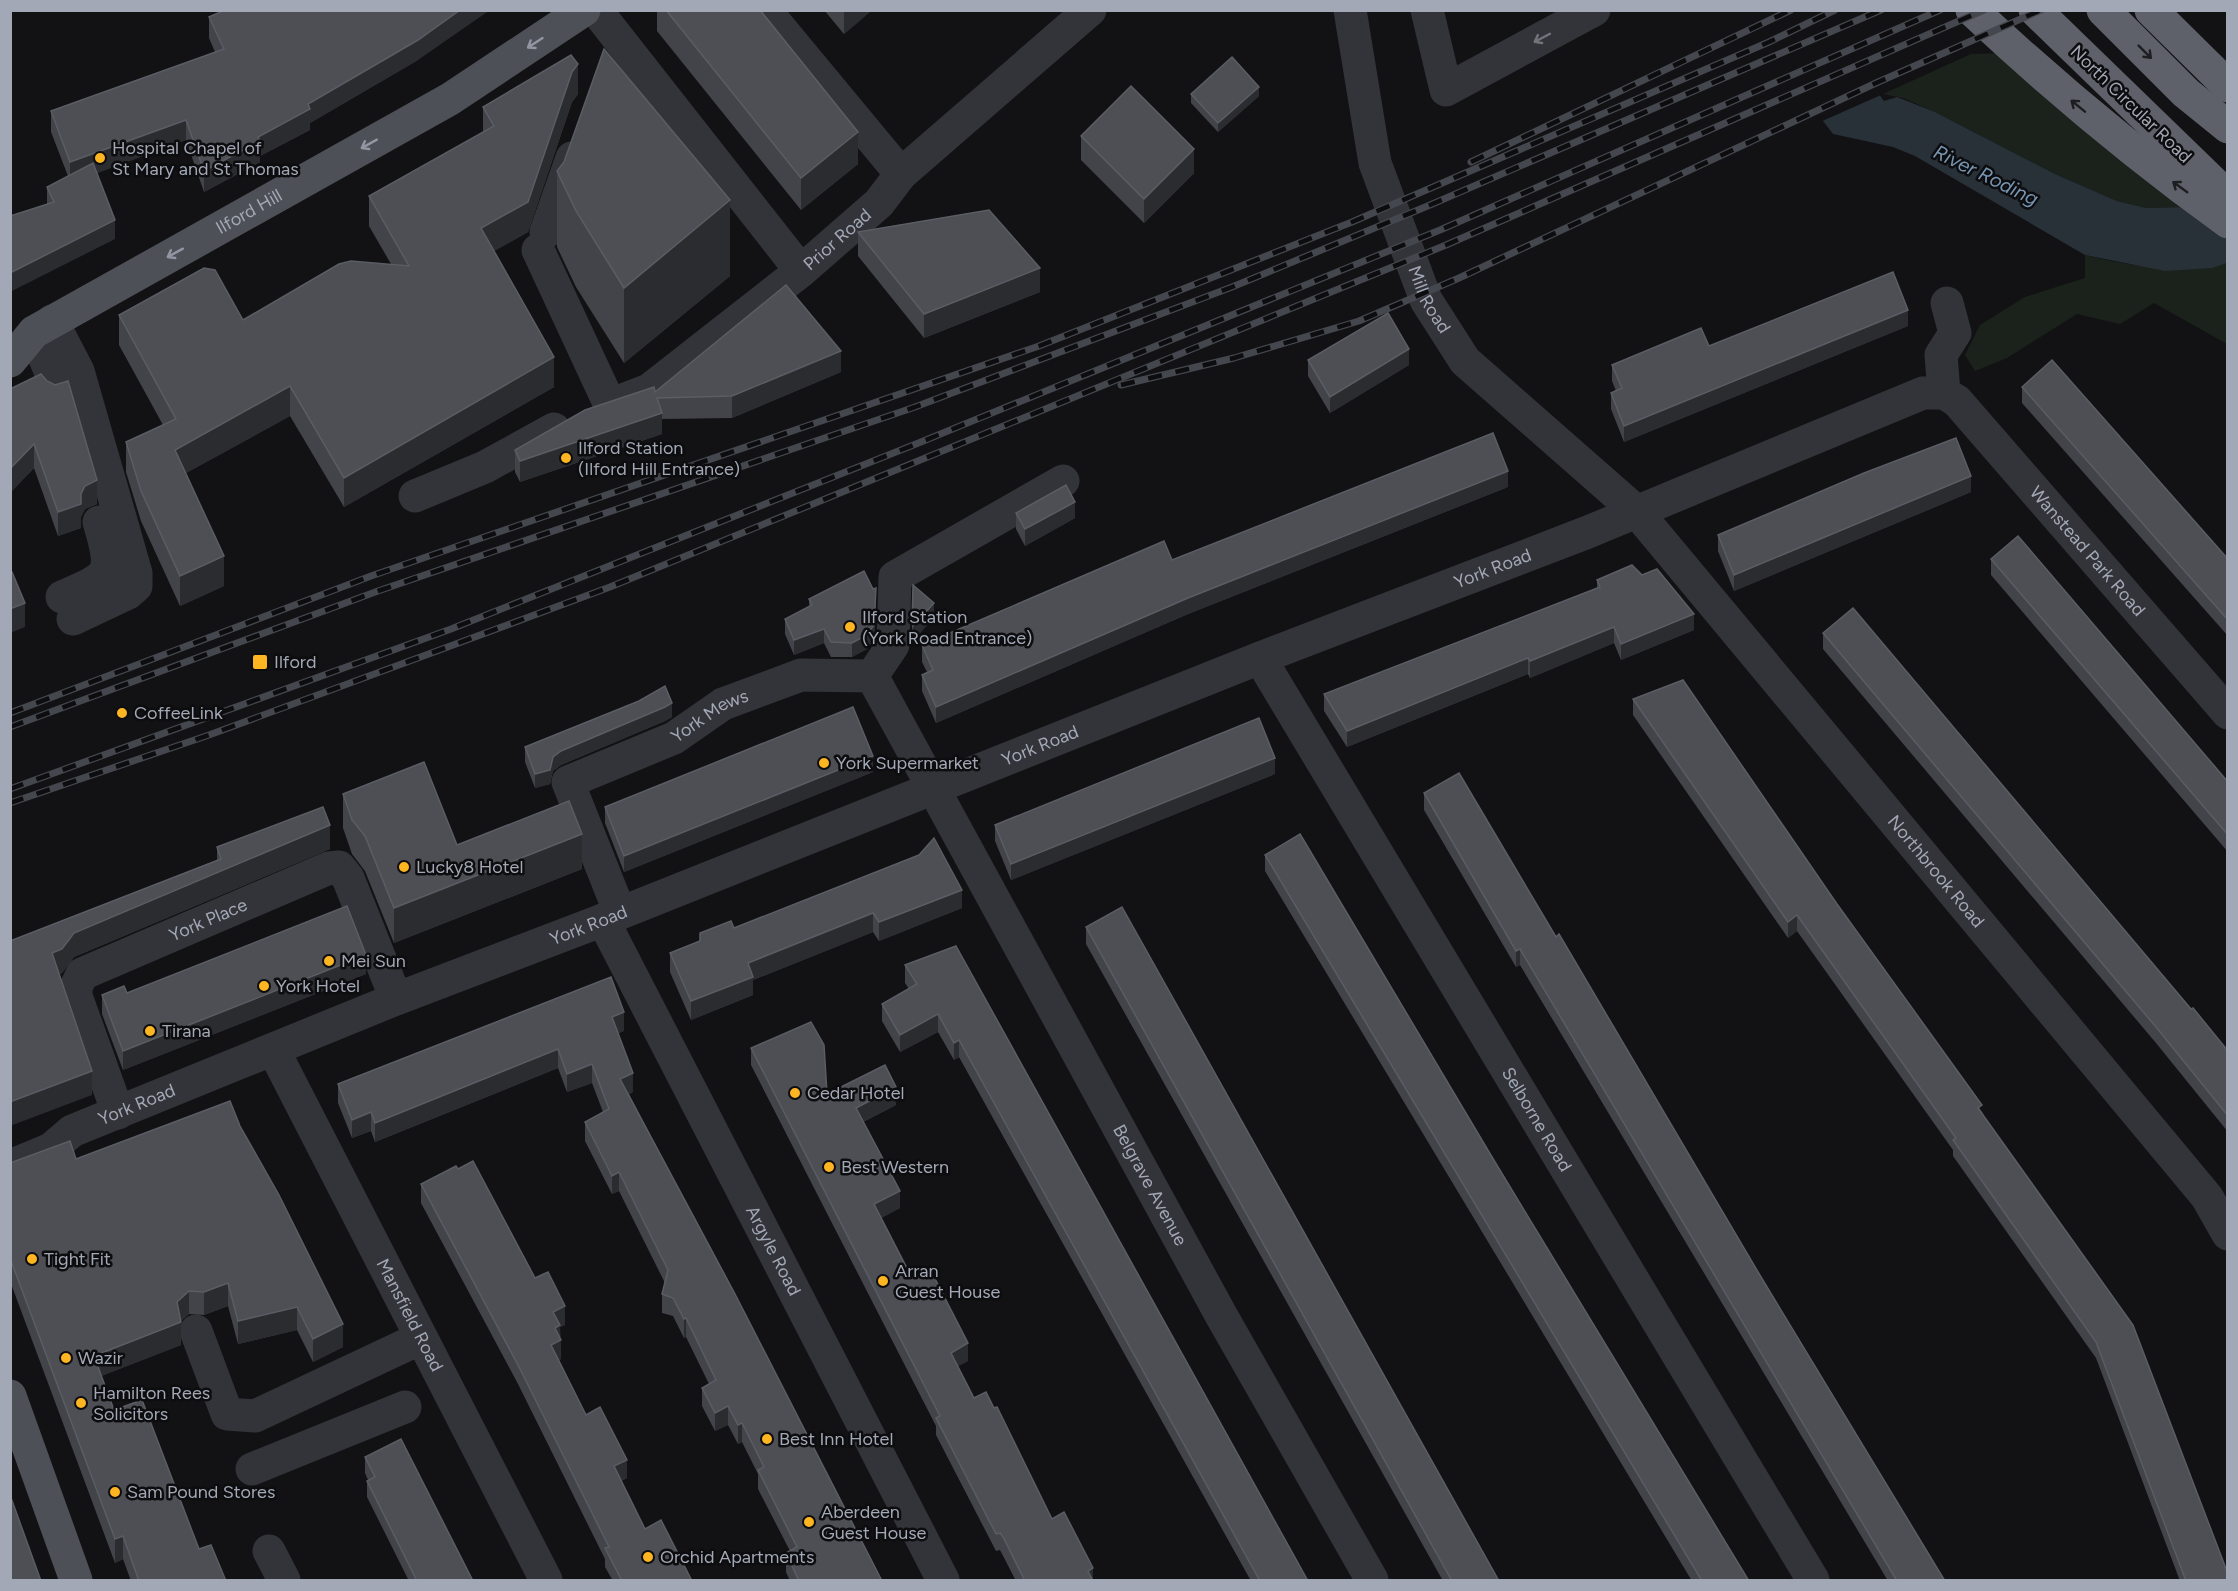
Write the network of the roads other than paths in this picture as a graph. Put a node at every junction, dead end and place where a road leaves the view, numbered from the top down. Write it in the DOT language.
graph roads {
  1 [pos="584,10"];
  2 [pos="596,10"];
  3 [pos="765,10"];
  4 [pos="1090,10"];
  5 [pos="1350,10"];
  6 [pos="1594,10"];
  7 [pos="1972,10"];
  8 [pos="2035,10"];
  9 [pos="2103,10"];
  10 [pos="2151,10"];
  11 [pos="1427,11"];
  12 [pos="644,71"];
  13 [pos="2228,86"];
  14 [pos="617,90"];
  15 [pos="2228,127"];
  16 [pos="582,131"];
  17 [pos="901,174"];
  18 [pos="2228,198"];
  19 [pos="2228,222"];
  20 [pos="801,271"];
  21 [pos="1947,303"];
  22 [pos="32,331"];
  23 [pos="10,361"];
  24 [pos="58,390"];
  25 [pos="1944,393"];
  26 [pos="610,405"];
  27 [pos="1063,481"];
  28 [pos="415,496"];
  29 [pos="1636,512"];
  30 [pos="99,522"];
  31 [pos="1260,658"];
  32 [pos="872,676"];
  33 [pos="2228,713"];
  34 [pos="933,789"];
  35 [pos="611,917"];
  36 [pos="396,999"];
  37 [pos="274,1051"];
  38 [pos="118,1113"];
  39 [pos="10,1166"];
  40 [pos="2228,1234"];
  41 [pos="196,1331"];
  42 [pos="421,1338"];
  43 [pos="308,1390"];
  44 [pos="10,1396"];
  45 [pos="405,1407"];
  46 [pos="330,1438"];
  47 [pos="252,1470"];
  48 [pos="269,1551"];
  49 [pos="76,1581"];
  50 [pos="284,1581"];
  51 [pos="546,1581"];
  52 [pos="943,1581"];
  53 [pos="1372,1581"];
  54 [pos="1814,1581"];
  1 -- 22 [label="main road, Ilford Hill, one-way"];
  2 -- 12 [label="street, Prior Road"];
  3 -- 17 [label="street"];
  4 -- 17 [label="street, Prior Road"];
  5 -- 29 [label="street, Mill Road"];
  6 -- 11 [label="street, one-way"];
  19 -- 7 [label="highway, one-way"];
  8 -- 18 [label="highway, North Circular Road"];
  9 -- 15 [label="highway, one-way"];
  10 -- 13 [label="highway"];
  12 -- 14 [label="street"];
  12 -- 20 [label="street, Prior Road"];
  16 -- 26 [label="street"];
  17 -- 20 [label="street, Prior Road"];
  20 -- 26 [label="street"];
  21 -- 25 [label="street"];
  22 -- 23 [label="main road, Ilford Hill"];
  22 -- 24 [label="street"];
  22 -- 30 [label="street"];
  25 -- 29 [label="street, York Road"];
  25 -- 33 [label="street, Wanstead Park Road"];
  26 -- 28 [label="street"];
  27 -- 32 [label="street"];
  29 -- 31 [label="street, York Road"];
  29 -- 40 [label="street, Northbrook Road"];
  31 -- 34 [label="street, York Road"];
  31 -- 54 [label="street, Selborne Road"];
  32 -- 34 [label="street"];
  32 -- 35 [label="street, York Mews"];
  34 -- 35 [label="street, York Road"];
  34 -- 53 [label="street, Belgrave Avenue"];
  35 -- 36 [label="street, York Road"];
  35 -- 52 [label="street, Argyle Road"];
  36 -- 37 [label="street, York Road"];
  36 -- 38 [label="street, York Place"];
  37 -- 38 [label="street, York Road"];
  37 -- 42 [label="street, Mansfield Road"];
  38 -- 39 [label="street, York Road"];
  41 -- 43 [label="street"];
  42 -- 43 [label="street"];
  42 -- 51 [label="street, Mansfield Road"];
  43 -- 46 [label="street"];
  44 -- 49 [label="main road"];
  45 -- 46 [label="street"];
  46 -- 47 [label="street"];
  48 -- 50 [label="street"];
}
